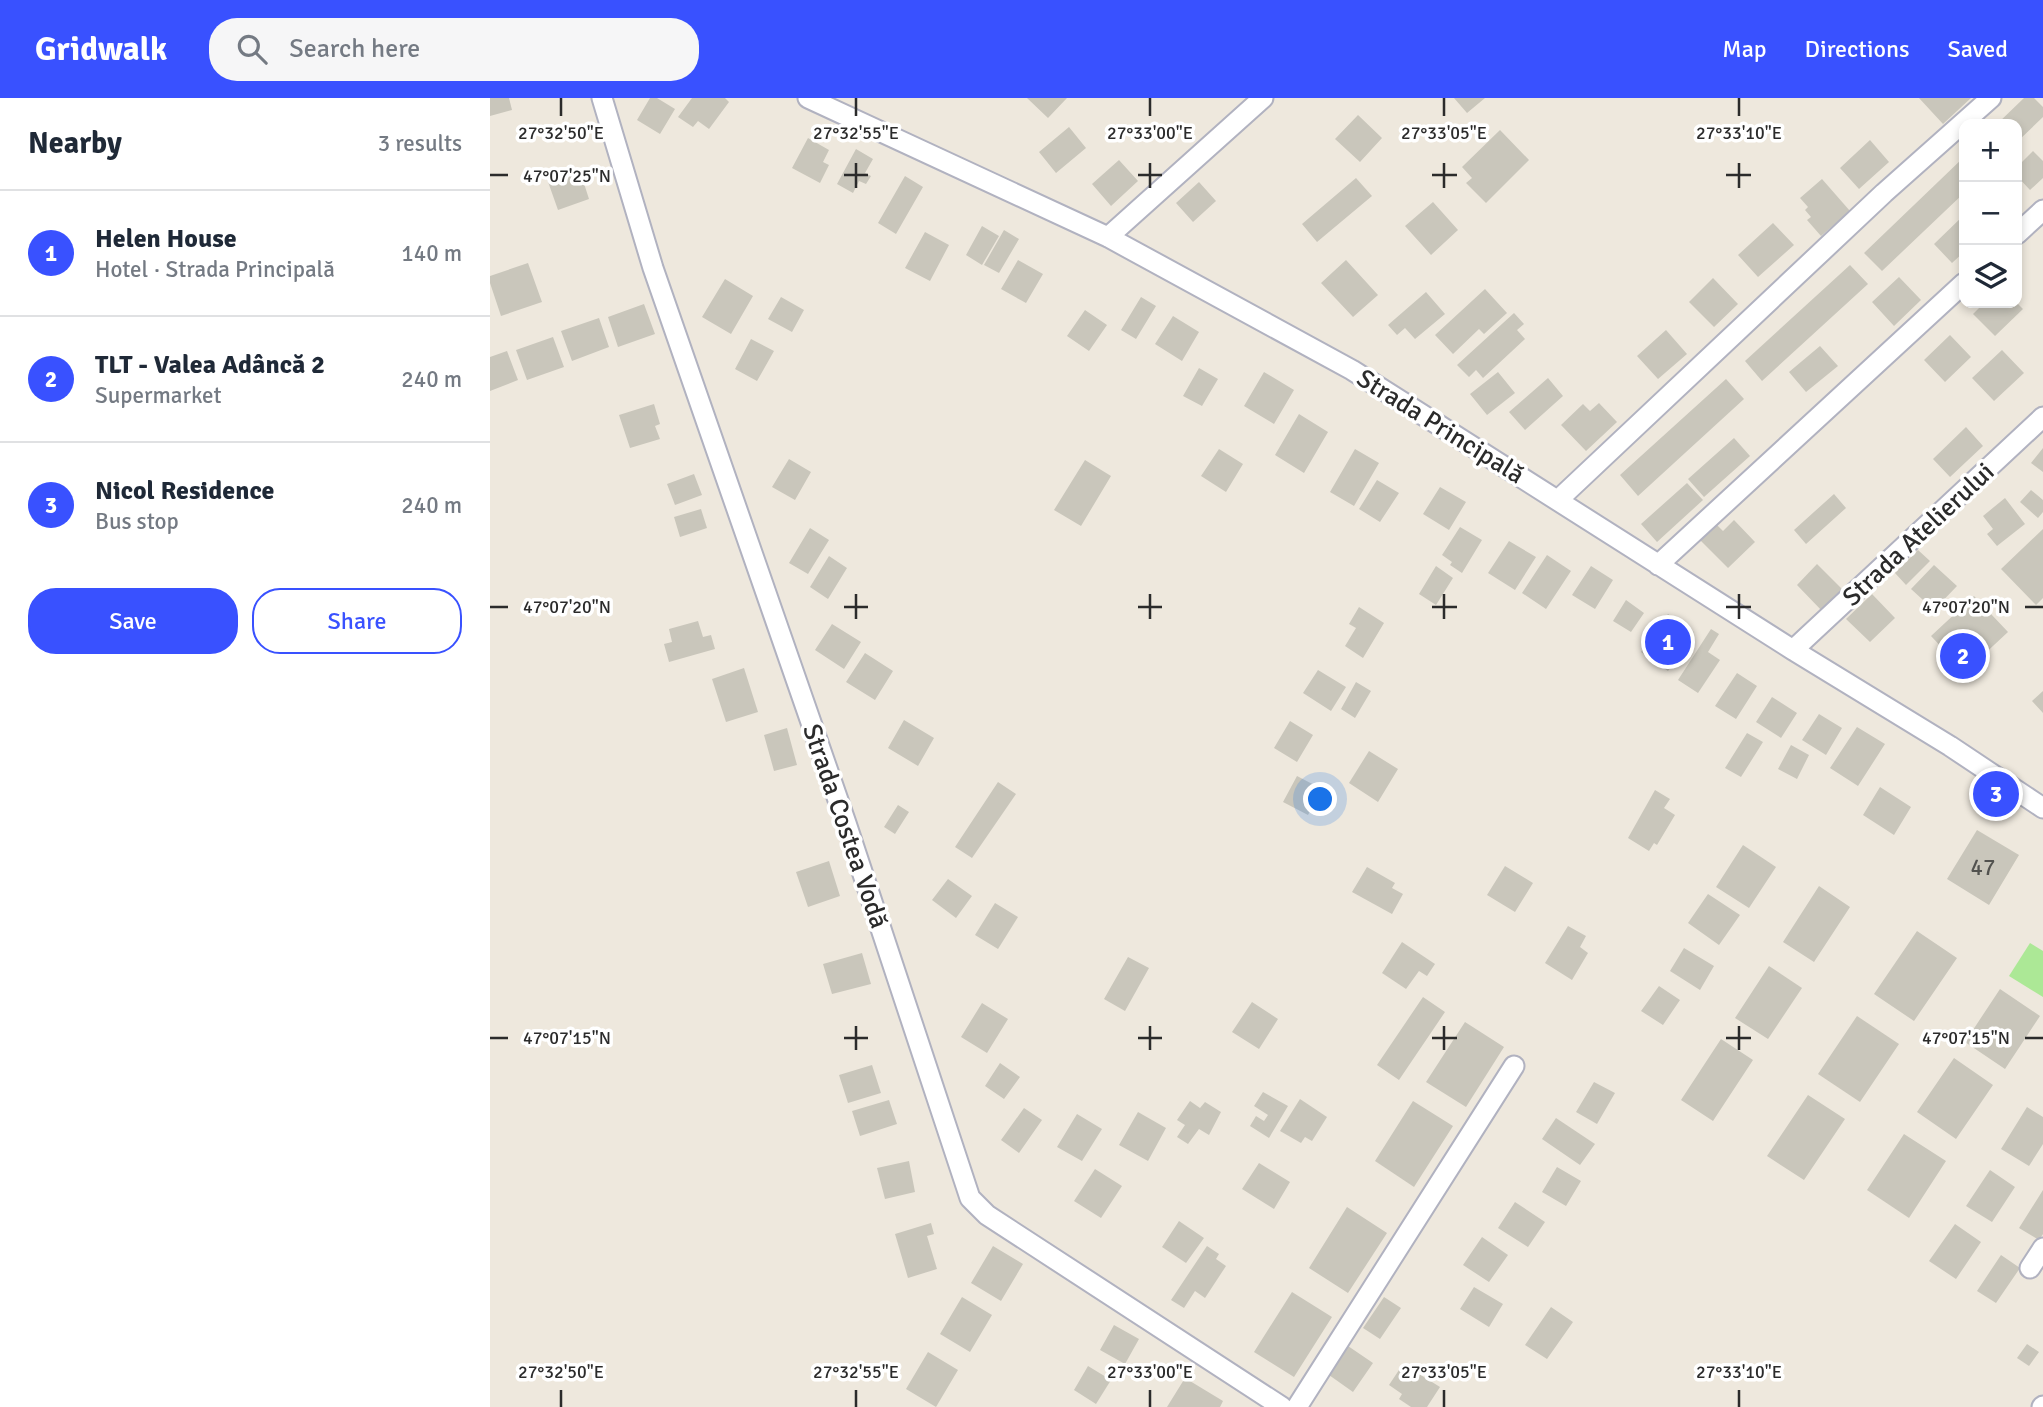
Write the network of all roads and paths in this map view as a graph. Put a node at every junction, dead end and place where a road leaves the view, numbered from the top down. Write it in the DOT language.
graph roads {
  1 [pos="602,98"];
  2 [pos="808,98"];
  3 [pos="1263,98"];
  4 [pos="1991,98"];
  5 [pos="2043,210"];
  6 [pos="2022,229"];
  7 [pos="1108,237"];
  8 [pos="1959,288"];
  9 [pos="2043,417"];
  10 [pos="1558,500"];
  11 [pos="1658,565"];
  12 [pos="1793,650"];
  13 [pos="2043,808"];
  14 [pos="1514,1066"];
  15 [pos="2043,1248"];
  16 [pos="2030,1268"];
  17 [pos="1282,1407"];
  18 [pos="1297,1407"];
  1 -- 17 [label="street, Strada Costea Vodă"];
  2 -- 7 [label="street, Strada Principală"];
  3 -- 7 [label="street"];
  4 -- 10 [label="street"];
  5 -- 6 [label="street"];
  7 -- 10 [label="street, Strada Principală"];
  8 -- 11 [label="street"];
  9 -- 12 [label="street, Strada Atelierului"];
  10 -- 11 [label="street, Strada Principală"];
  11 -- 12 [label="street, Strada Principală"];
  12 -- 13 [label="street, Strada Principală"];
  14 -- 18 [label="street"];
  15 -- 16 [label="street"];
}
